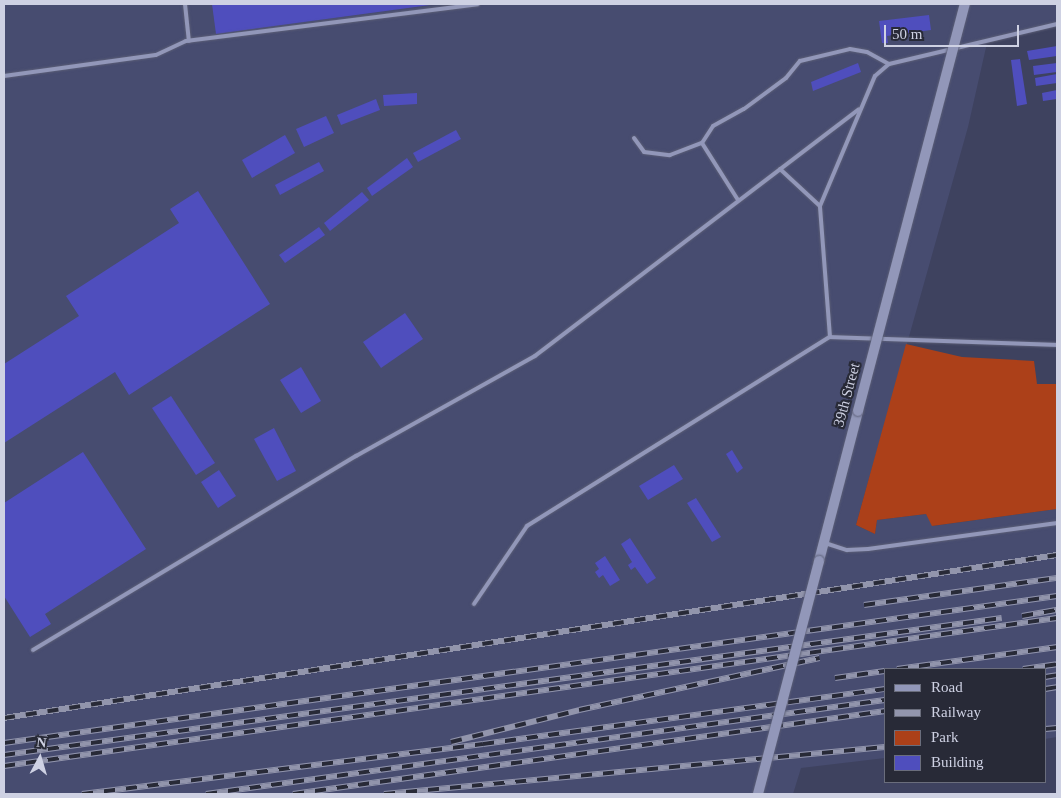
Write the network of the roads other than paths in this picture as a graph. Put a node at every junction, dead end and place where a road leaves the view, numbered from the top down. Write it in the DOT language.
graph roads {
  1 [pos="185,4"];
  2 [pos="478,4"];
  3 [pos="965,4"];
  4 [pos="1057,24"];
  5 [pos="188,41"];
  6 [pos="889,64"];
  7 [pos="4,76"];
  8 [pos="859,108"];
  9 [pos="634,138"];
  10 [pos="702,143"];
  11 [pos="780,169"];
  12 [pos="738,200"];
  13 [pos="820,206"];
  14 [pos="830,337"];
  15 [pos="1057,345"];
  16 [pos="1057,523"];
  17 [pos="824,543"];
  18 [pos="474,604"];
  19 [pos="33,650"];
  20 [pos="758,794"];
  1 -- 5 [label="lane"];
  2 -- 5 [label="lane"];
  3 -- 17 [label="main road, 39th Street, bridge"];
  4 -- 6 [label="lane"];
  5 -- 7 [label="lane"];
  6 -- 8 [label="lane"];
  6 -- 10 [label="lane"];
  8 -- 11 [label="lane"];
  8 -- 13 [label="lane"];
  9 -- 10 [label="lane"];
  10 -- 12 [label="lane"];
  11 -- 12 [label="lane"];
  11 -- 13 [label="lane"];
  12 -- 19 [label="lane"];
  13 -- 14 [label="lane"];
  14 -- 15 [label="lane"];
  14 -- 18 [label="lane"];
  16 -- 17 [label="lane"];
  17 -- 20 [label="main road, 39th Street, bridge"];
}
